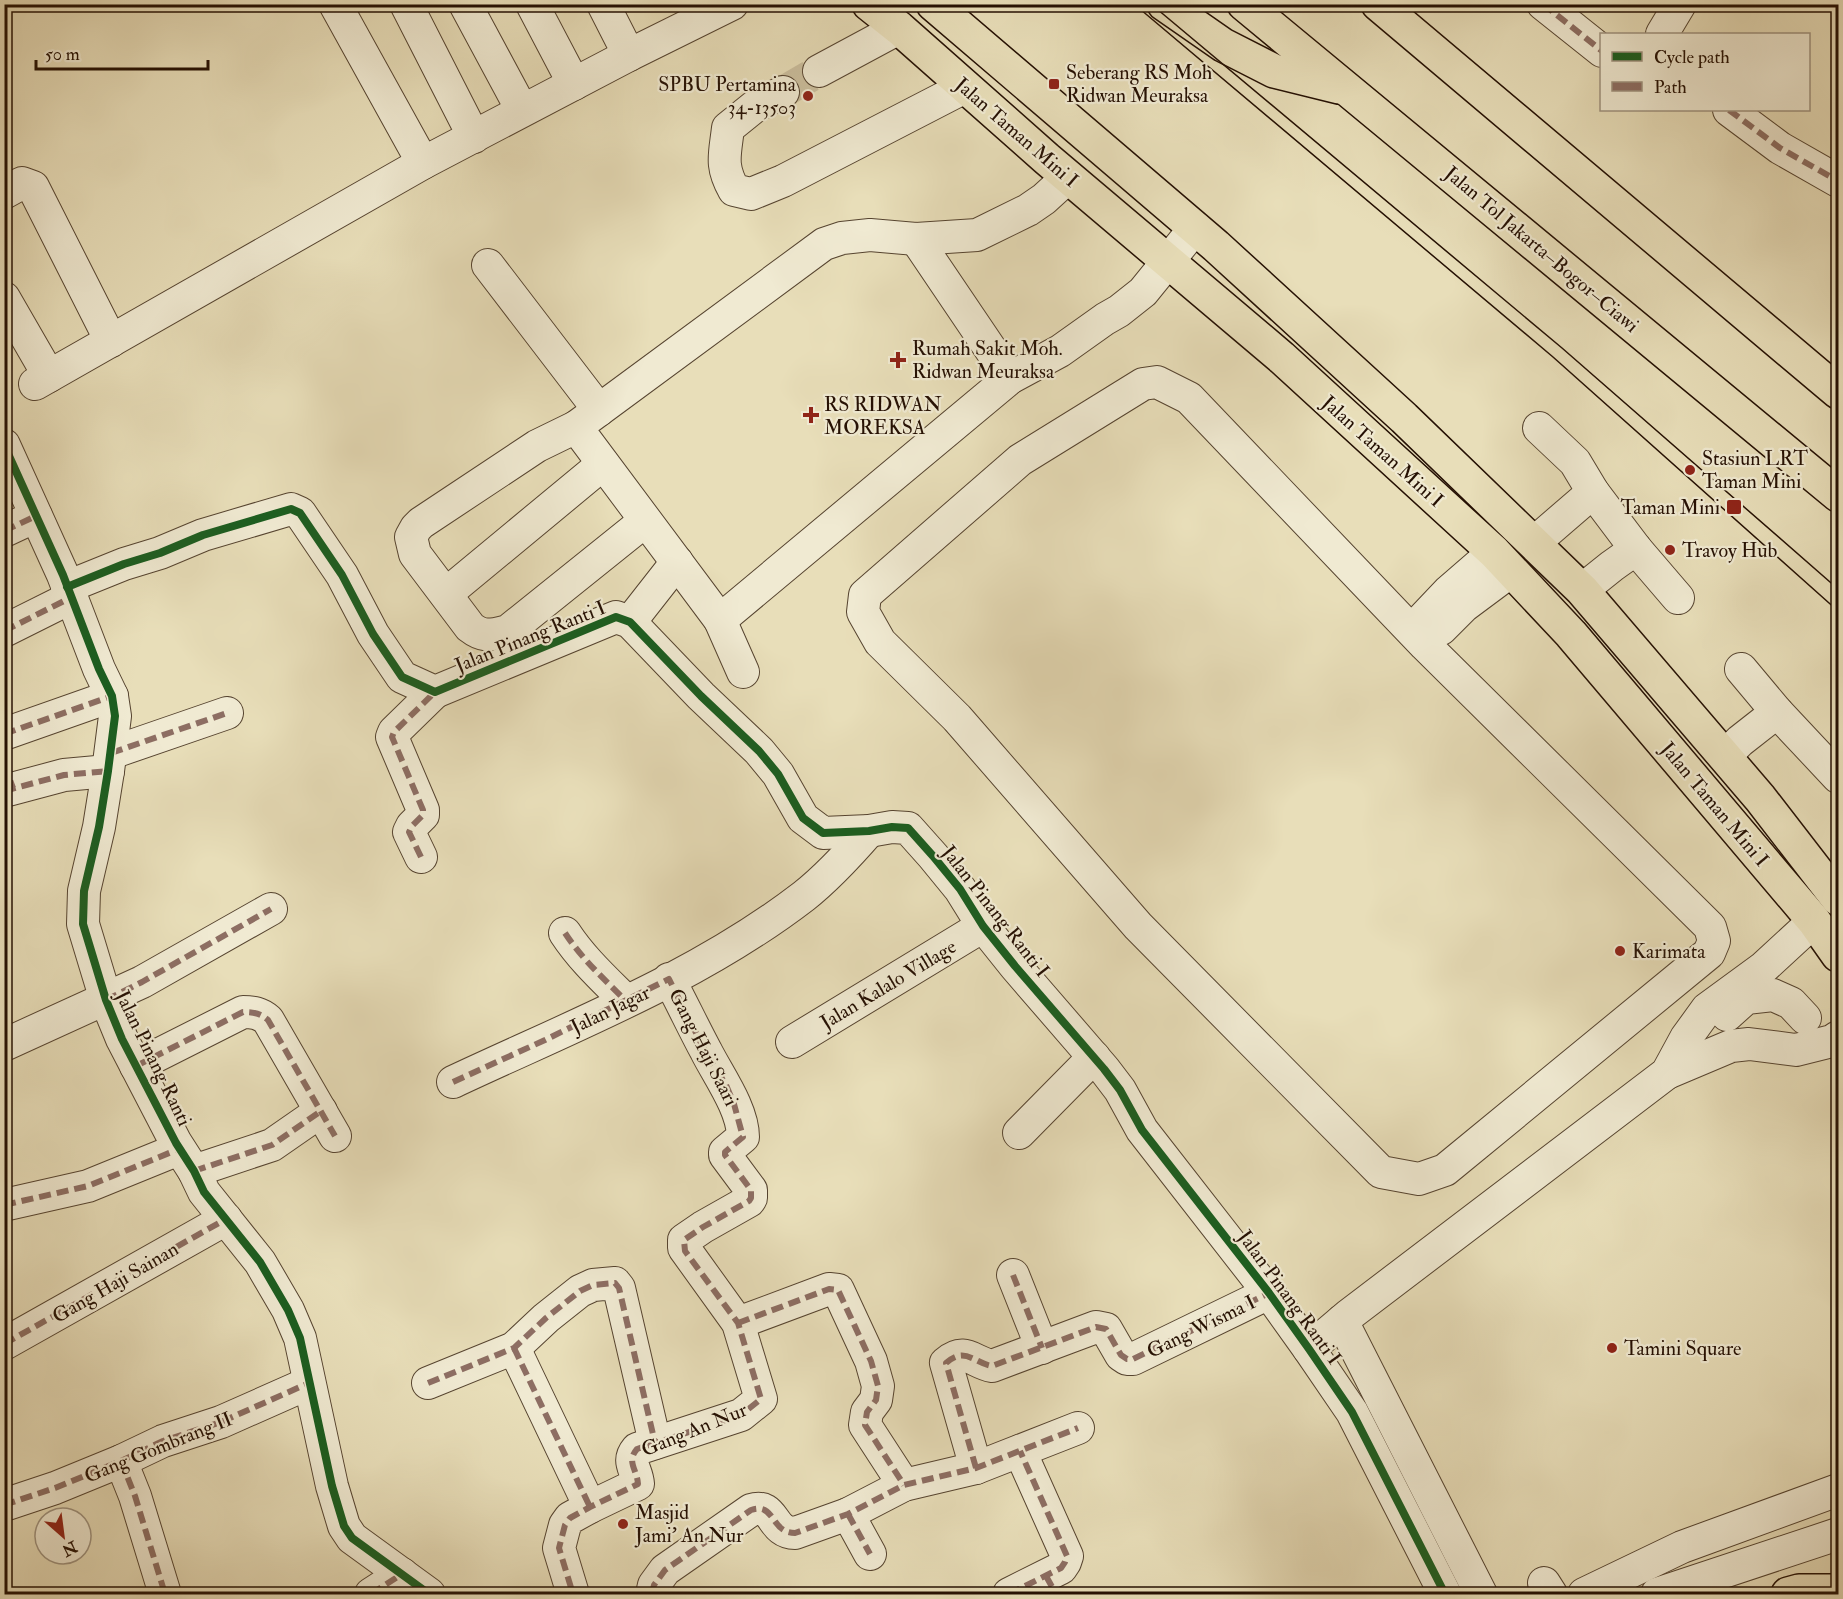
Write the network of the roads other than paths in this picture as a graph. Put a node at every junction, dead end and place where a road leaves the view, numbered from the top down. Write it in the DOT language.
graph roads {
  1 [pos="335,4"];
  2 [pos="406,4"];
  3 [pos="465,4"];
  4 [pos="532,4"];
  5 [pos="603,4"];
  6 [pos="732,4"];
  7 [pos="869,4"];
  8 [pos="933,4"];
  9 [pos="1164,4"];
  10 [pos="1244,4"];
  11 [pos="1378,4"];
  12 [pos="1543,4"];
  13 [pos="1680,4"];
  14 [pos="899,28"];
  15 [pos="1663,33"];
  16 [pos="1600,49"];
  17 [pos="629,55"];
  18 [pos="819,71"];
  19 [pos="574,84"];
  20 [pos="965,87"];
  21 [pos="1349,90"];
  22 [pos="783,92"];
  23 [pos="522,110"];
  24 [pos="1730,111"];
  25 [pos="474,137"];
  26 [pos="423,163"];
  27 [pos="1068,177"];
  28 [pos="1839,181"];
  29 [pos="4,193"];
  30 [pos="1195,228"];
  31 [pos="916,239"];
  32 [pos="1168,260"];
  33 [pos="488,265"];
  34 [pos="4,298"];
  35 [pos="111,341"];
  36 [pos="1010,378"];
  37 [pos="1839,392"];
  38 [pos="587,418"];
  39 [pos="1539,428"];
  40 [pos="4,445"];
  41 [pos="603,464"];
  42 [pos="1593,492"];
  43 [pos="1839,495"];
  44 [pos="36,516"];
  45 [pos="645,521"];
  46 [pos="4,531"];
  47 [pos="1534,543"];
  48 [pos="1635,549"];
  49 [pos="676,562"];
  50 [pos="1503,562"];
  51 [pos="1582,590"];
  52 [pos="70,592"];
  53 [pos="446,594"];
  54 [pos="1678,598"];
  55 [pos="720,620"];
  56 [pos="630,622"];
  57 [pos="4,631"];
  58 [pos="1419,637"];
  59 [pos="1741,669"];
  60 [pos="743,672"];
  61 [pos="435,692"];
  62 [pos="112,696"];
  63 [pos="1777,712"];
  64 [pos="227,713"];
  65 [pos="4,734"];
  66 [pos="1725,756"];
  67 [pos="110,762"];
  68 [pos="1839,777"];
  69 [pos="7,781"];
  70 [pos="869,831"];
  71 [pos="421,857"];
  72 [pos="1839,899"];
  73 [pos="271,909"];
  74 [pos="1814,921"];
  75 [pos="983,926"];
  76 [pos="565,933"];
  77 [pos="1839,955"];
  78 [pos="1763,968"];
  79 [pos="669,979"];
  80 [pos="106,1000"];
  81 [pos="626,1001"];
  82 [pos="1805,1018"];
  83 [pos="792,1041"];
  84 [pos="1836,1043"];
  85 [pos="4,1044"];
  86 [pos="1731,1046"];
  87 [pos="1095,1057"];
  88 [pos="136,1066"];
  89 [pos="1667,1073"];
  90 [pos="453,1082"];
  91 [pos="1019,1133"];
  92 [pos="187,1160"];
  93 [pos="4,1205"];
  94 [pos="226,1219"];
  95 [pos="1013,1275"];
  96 [pos="1269,1293"];
  97 [pos="1342,1322"];
  98 [pos="738,1323"];
  99 [pos="4,1344"];
  100 [pos="514,1348"];
  101 [pos="1041,1348"];
  102 [pos="1309,1348"];
  103 [pos="309,1383"];
  104 [pos="428,1383"];
  105 [pos="760,1399"];
  106 [pos="1078,1428"];
  107 [pos="655,1443"];
  108 [pos="1020,1451"];
  109 [pos="121,1461"];
  110 [pos="976,1468"];
  111 [pos="904,1485"];
  112 [pos="1839,1490"];
  113 [pos="4,1502"];
  114 [pos="590,1507"];
  115 [pos="848,1514"];
  116 [pos="1839,1534"];
  117 [pos="870,1554"];
  118 [pos="402,1574"];
  119 [pos="1051,1585"];
  120 [pos="1836,1592"];
  121 [pos="165,1594"];
  122 [pos="371,1594"];
  123 [pos="429,1594"];
  124 [pos="573,1594"];
  125 [pos="652,1594"];
  126 [pos="1009,1594"];
  127 [pos="1445,1594"];
  128 [pos="1481,1594"];
  129 [pos="1584,1594"];
  130 [pos="1657,1594"];
  131 [pos="1788,1594"];
  1 -- 26 [label="street"];
  2 -- 25 [label="street"];
  3 -- 23 [label="street"];
  4 -- 19 [label="street"];
  5 -- 17 [label="street"];
  6 -- 17 [label="street"];
  7 -- 14 [label="main road, Jalan Taman Mini I"];
  8 -- 30 [label="main road, Jalan Taman Mini I"];
  9 -- 21 [label="main road"];
  10 -- 21 [label="main road, Jalan Tol Jakarta–Bogor–Ciawi"];
  11 -- 37 [label="main road"];
  12 -- 16 [label="street"];
  13 -- 15 [label="street"];
  14 -- 18 [label="street"];
  14 -- 20 [label="main road, Jalan Taman Mini I"];
  17 -- 19 [label="street"];
  19 -- 23 [label="street"];
  20 -- 22 [label="street"];
  20 -- 27 [label="main road, Jalan Taman Mini I"];
  21 -- 43 [label="main road, Jalan Tol Jakarta–Bogor–Ciawi"];
  23 -- 25 [label="street"];
  24 -- 28 [label="street"];
  25 -- 26 [label="street"];
  26 -- 35 [label="street"];
  27 -- 31 [label="street"];
  27 -- 32 [label="main road, Jalan Taman Mini I"];
  29 -- 35 [label="street"];
  30 -- 32 [label="street"];
  30 -- 47 [label="main road, Jalan Taman Mini I"];
  31 -- 36 [label="street"];
  31 -- 38 [label="street"];
  32 -- 36 [label="street"];
  32 -- 50 [label="main road, Jalan Taman Mini I"];
  33 -- 38 [label="street"];
  34 -- 35 [label="street"];
  36 -- 55 [label="street"];
  38 -- 41 [label="street"];
  38 -- 53 [label="street"];
  39 -- 42 [label="street"];
  40 -- 44 [label="street, Jalan Pinang Ranti"];
  41 -- 45 [label="street"];
  41 -- 53 [label="street"];
  42 -- 47 [label="street"];
  42 -- 48 [label="street"];
  44 -- 46 [label="street"];
  44 -- 52 [label="street, Jalan Pinang Ranti"];
  45 -- 49 [label="street"];
  45 -- 53 [label="street"];
  47 -- 51 [label="main road, Jalan Taman Mini I"];
  48 -- 51 [label="street"];
  48 -- 54 [label="street"];
  49 -- 55 [label="street"];
  49 -- 56 [label="street"];
  50 -- 58 [label="street"];
  50 -- 74 [label="main road, Jalan Taman Mini I"];
  51 -- 66 [label="main road, Jalan Taman Mini I"];
  52 -- 57 [label="street"];
  52 -- 61 [label="street"];
  52 -- 62 [label="street, Jalan Pinang Ranti"];
  55 -- 60 [label="street"];
  56 -- 61 [label="street, Jalan Pinang Ranti I"];
  56 -- 70 [label="street, Jalan Pinang Ranti I"];
  58 -- 58 [label="street"];
  59 -- 63 [label="street"];
  61 -- 71 [label="street"];
  62 -- 65 [label="street"];
  62 -- 67 [label="street, Jalan Pinang Ranti"];
  63 -- 66 [label="street"];
  63 -- 68 [label="street"];
  64 -- 67 [label="street"];
  66 -- 72 [label="main road, Jalan Taman Mini I"];
  67 -- 69 [label="street"];
  67 -- 80 [label="street, Jalan Pinang Ranti"];
  70 -- 75 [label="street, Jalan Pinang Ranti I"];
  70 -- 79 [label="street, Jalan Jagar"];
  73 -- 80 [label="street"];
  74 -- 77 [label="main road, Jalan Taman Mini I"];
  74 -- 78 [label="street"];
  75 -- 83 [label="street, Jalan Kalalo Village"];
  75 -- 87 [label="street, Jalan Pinang Ranti I"];
  76 -- 81 [label="street"];
  78 -- 84 [label="street"];
  78 -- 89 [label="street"];
  79 -- 81 [label="street, Jalan Jagar"];
  79 -- 98 [label="street, Gang Haji Saari"];
  80 -- 85 [label="street"];
  80 -- 88 [label="street, Jalan Pinang Ranti"];
  81 -- 90 [label="street, Jalan Jagar"];
  82 -- 86 [label="street"];
  84 -- 86 [label="street"];
  86 -- 89 [label="street"];
  87 -- 91 [label="street"];
  87 -- 96 [label="street, Jalan Pinang Ranti I"];
  88 -- 92 [label="street, Jalan Pinang Ranti"];
  88 -- 92 [label="street"];
  89 -- 97 [label="street"];
  92 -- 93 [label="street"];
  92 -- 94 [label="street, Jalan Pinang Ranti"];
  94 -- 99 [label="street, Gang Haji Sainan"];
  94 -- 103 [label="street, Jalan Pinang Ranti"];
  95 -- 101 [label="street"];
  96 -- 101 [label="street, Gang Wisma I"];
  96 -- 102 [label="street, Jalan Pinang Ranti I"];
  97 -- 102 [label="street"];
  97 -- 128 [label="street"];
  98 -- 105 [label="street, Gang Haji Saari"];
  98 -- 111 [label="street"];
  100 -- 104 [label="street"];
  100 -- 107 [label="street"];
  100 -- 114 [label="street"];
  101 -- 110 [label="street, Gang Wisma I"];
  102 -- 127 [label="street, Jalan Pinang Ranti I"];
  103 -- 109 [label="street, Gang Gombrang II"];
  103 -- 118 [label="street, Jalan Pinang Ranti"];
  105 -- 107 [label="street, Gang An Nur"];
  106 -- 108 [label="street"];
  107 -- 114 [label="street, Gang An Nur"];
  108 -- 110 [label="street"];
  108 -- 119 [label="street"];
  109 -- 113 [label="street, Gang Gombrang II"];
  109 -- 121 [label="street"];
  110 -- 111 [label="street"];
  111 -- 115 [label="street"];
  112 -- 129 [label="street"];
  114 -- 124 [label="street, Gang An Nur"];
  115 -- 117 [label="street"];
  115 -- 125 [label="street"];
  116 -- 130 [label="street"];
  118 -- 122 [label="street"];
  118 -- 123 [label="street, Jalan Pinang Ranti"];
  119 -- 126 [label="street"];
  120 -- 131 [label="main road"];
}
